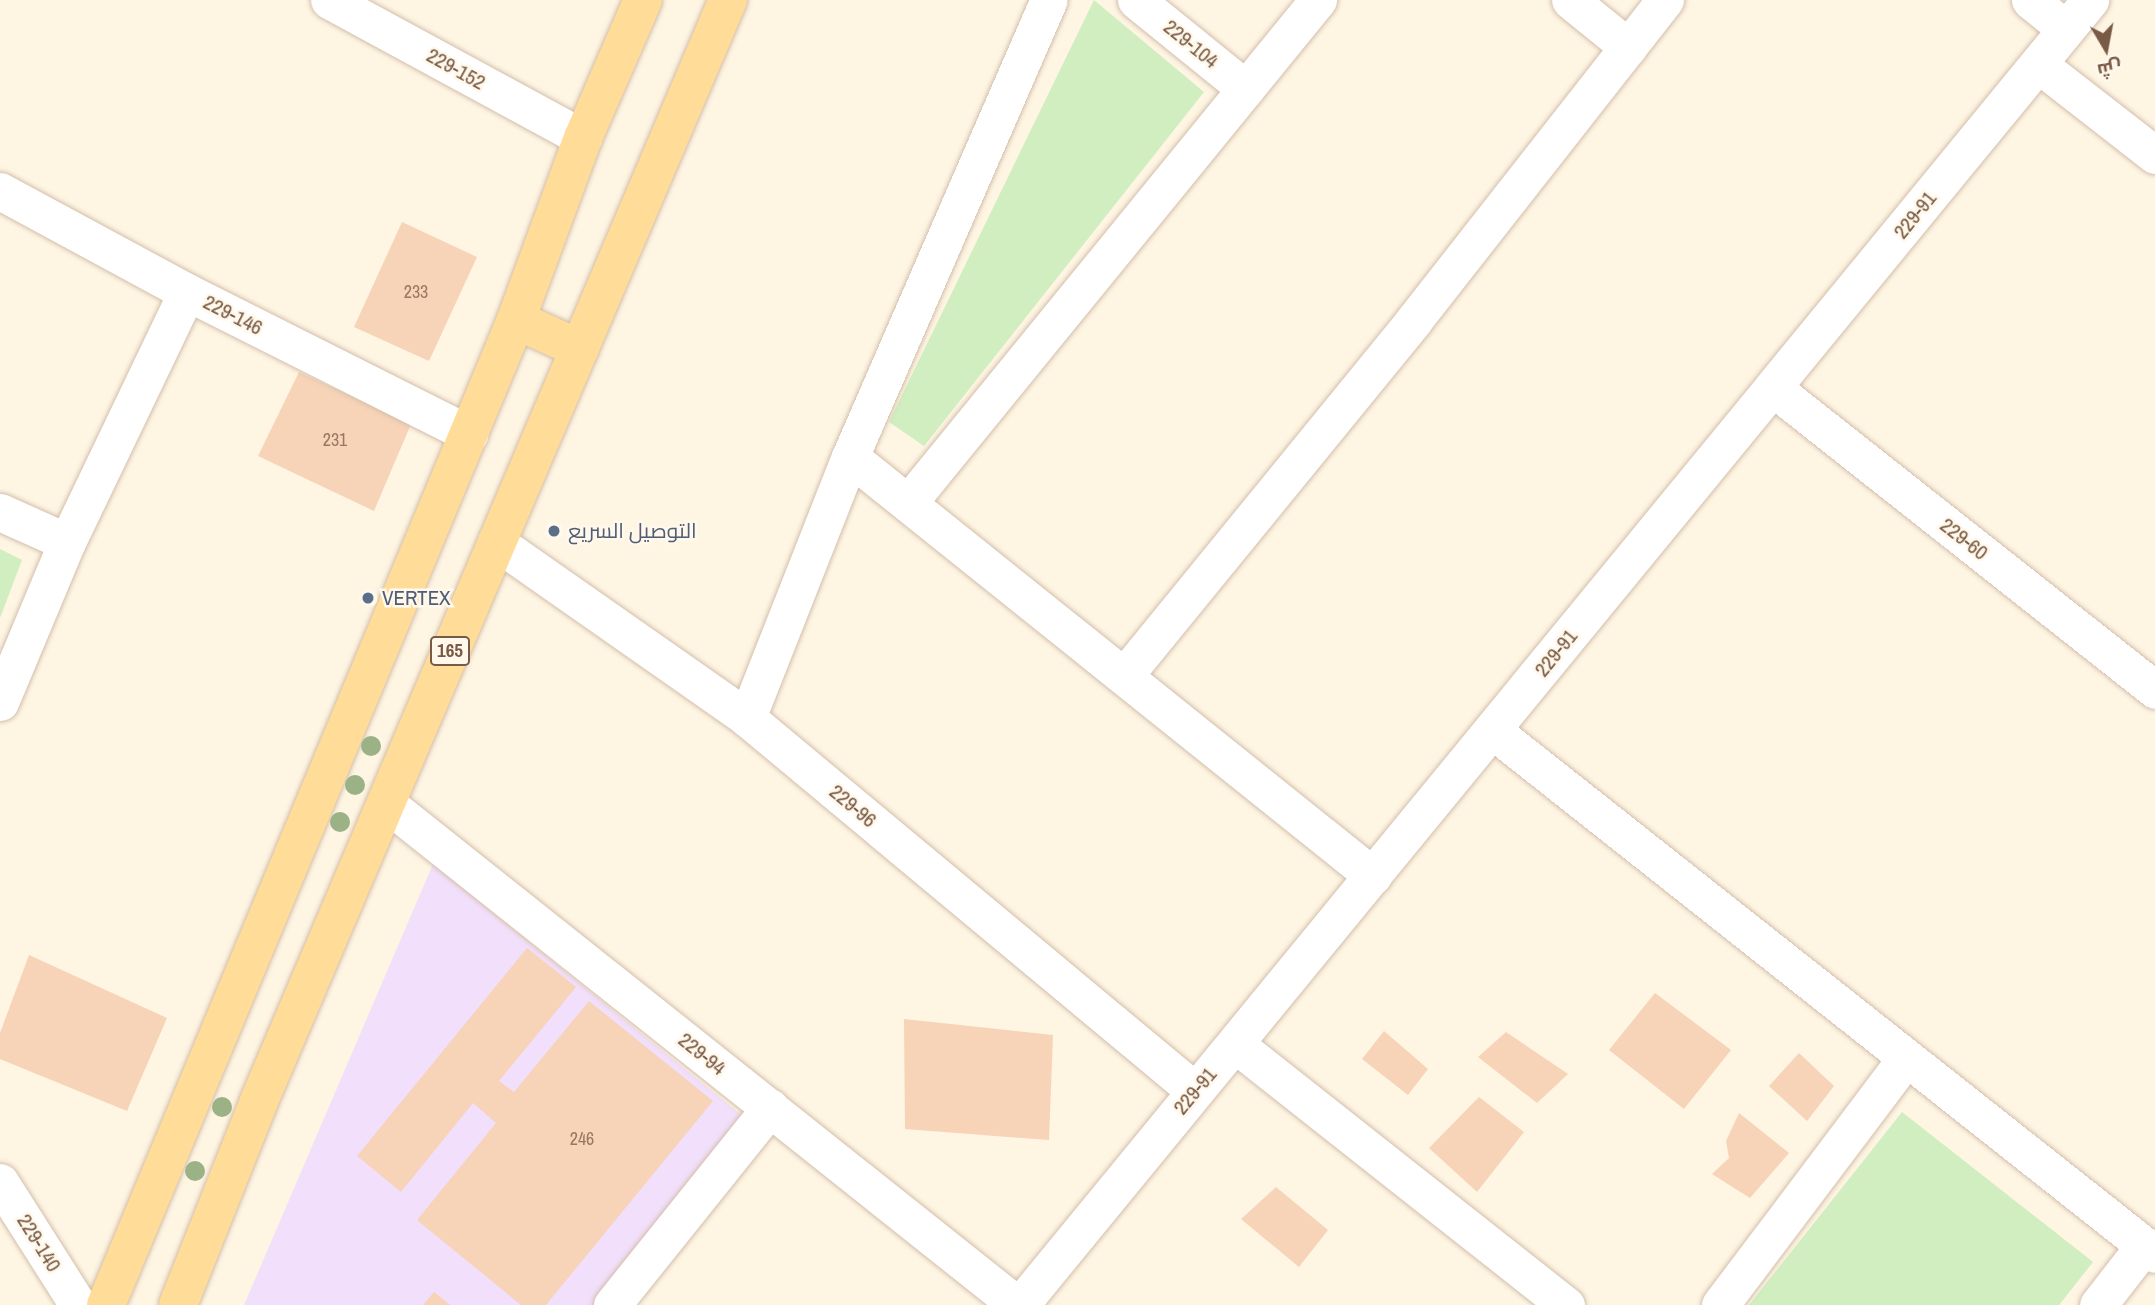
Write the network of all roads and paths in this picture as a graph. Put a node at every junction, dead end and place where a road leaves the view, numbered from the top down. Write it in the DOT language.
graph roads {
  1 [pos="330,0"];
  2 [pos="643,0"];
  3 [pos="729,0"];
  4 [pos="1049,0"];
  5 [pos="1136,0"];
  6 [pos="1318,0"];
  7 [pos="1570,0"];
  8 [pos="1665,0"];
  9 [pos="2030,0"];
  10 [pos="2090,0"];
  11 [pos="2066,29"];
  12 [pos="1628,47"];
  13 [pos="2038,64"];
  14 [pos="1246,89"];
  15 [pos="583,138"];
  16 [pos="2155,155"];
  17 [pos="0,191"];
  18 [pos="187,292"];
  19 [pos="516,320"];
  20 [pos="580,349"];
  21 [pos="1773,388"];
  22 [pos="469,434"];
  23 [pos="850,457"];
  24 [pos="908,503"];
  25 [pos="0,512"];
  26 [pos="67,542"];
  27 [pos="496,542"];
  28 [pos="1124,676"];
  29 [pos="2155,690"];
  30 [pos="0,702"];
  31 [pos="747,718"];
  32 [pos="1492,730"];
  33 [pos="386,803"];
  34 [pos="1373,876"];
  35 [pos="1235,1044"];
  36 [pos="1906,1058"];
  37 [pos="1195,1091"];
  38 [pos="770,1108"];
  39 [pos="0,1182"];
  40 [pos="2149,1250"];
  41 [pos="78,1305"];
  42 [pos="106,1305"];
  43 [pos="178,1305"];
  44 [pos="612,1305"];
  45 [pos="1019,1305"];
  46 [pos="1566,1305"];
  47 [pos="1720,1305"];
  48 [pos="2098,1305"];
  1 -- 15 [label="street, 229-152"];
  2 -- 15 [label="main road"];
  3 -- 20 [label="main road, 165"];
  4 -- 23 [label="street"];
  5 -- 14 [label="street, 229-104"];
  6 -- 14 [label="street"];
  7 -- 12 [label="street"];
  8 -- 12 [label="street"];
  9 -- 11 [label="street"];
  10 -- 11 [label="street, 229-91"];
  11 -- 13 [label="street, 229-91"];
  12 -- 28 [label="street"];
  13 -- 16 [label="street"];
  13 -- 21 [label="street, 229-91"];
  14 -- 24 [label="street"];
  15 -- 19 [label="main road"];
  17 -- 18 [label="street, 229-146"];
  18 -- 22 [label="street, 229-146"];
  18 -- 26 [label="street"];
  19 -- 20 [label="main road"];
  19 -- 22 [label="main road"];
  20 -- 27 [label="main road, 165"];
  21 -- 29 [label="street, 229-60"];
  21 -- 32 [label="street, 229-91"];
  22 -- 42 [label="main road"];
  23 -- 24 [label="street"];
  23 -- 31 [label="street"];
  24 -- 28 [label="street"];
  25 -- 26 [label="street"];
  26 -- 30 [label="street"];
  27 -- 31 [label="street, 229-96"];
  27 -- 33 [label="main road, 165"];
  28 -- 34 [label="street"];
  31 -- 37 [label="street, 229-96"];
  32 -- 34 [label="street, 229-91"];
  32 -- 36 [label="street"];
  33 -- 38 [label="street, 229-94"];
  33 -- 43 [label="main road, 165"];
  34 -- 35 [label="street, 229-91"];
  35 -- 37 [label="street, 229-91"];
  35 -- 46 [label="street"];
  36 -- 40 [label="street"];
  36 -- 47 [label="street"];
  37 -- 45 [label="street, 229-91"];
  38 -- 44 [label="street"];
  38 -- 45 [label="street, 229-94"];
  39 -- 41 [label="street, 229-140"];
  40 -- 48 [label="street"];
}
